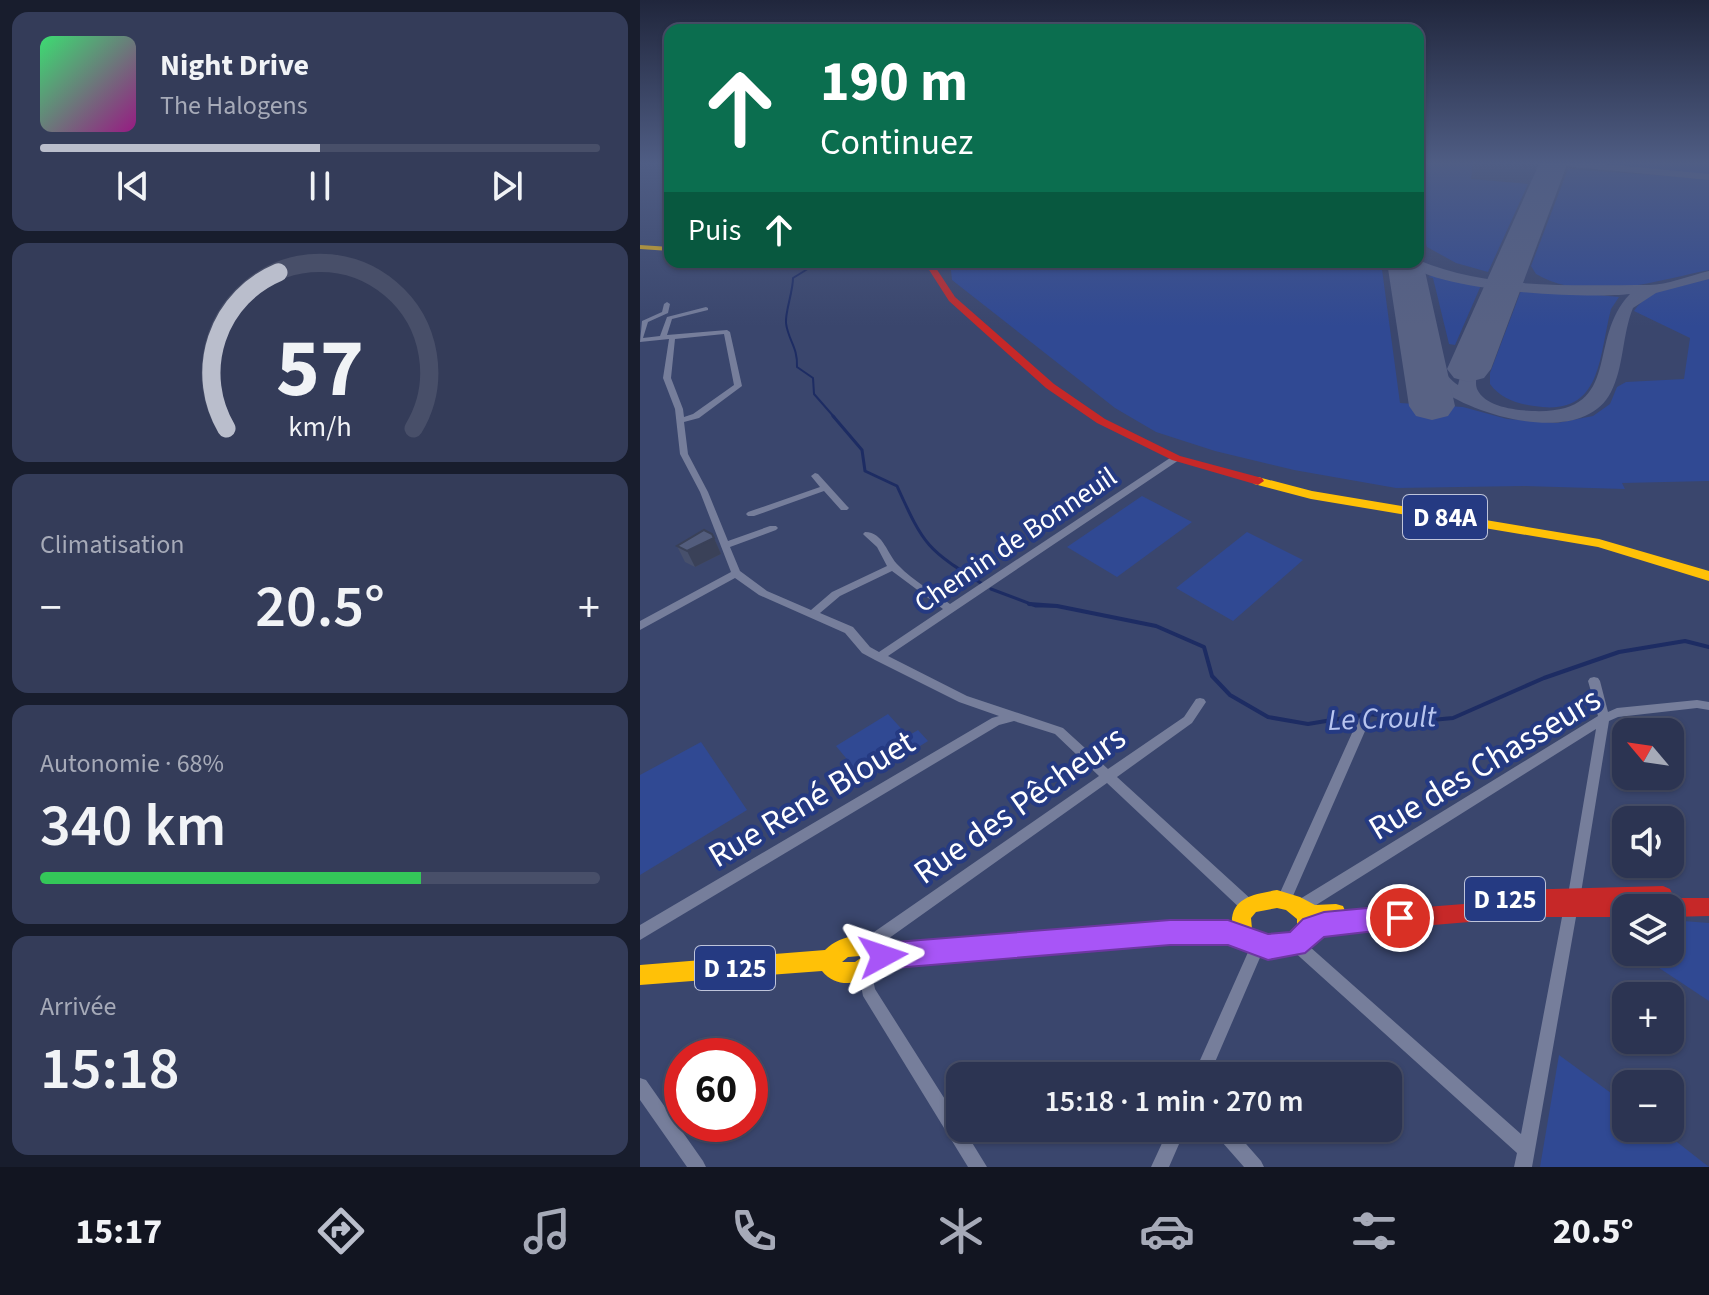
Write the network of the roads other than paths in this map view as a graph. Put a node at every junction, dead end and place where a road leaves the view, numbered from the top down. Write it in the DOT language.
graph roads {
  1 [pos="640,250"];
  2 [pos="664,250"];
  3 [pos="933,268"];
  4 [pos="667,304"];
  5 [pos="706,309"];
  6 [pos="642,320"];
  7 [pos="640,338"];
  8 [pos="667,339"];
  9 [pos="682,420"];
  10 [pos="1150,446"];
  11 [pos="1170,462"];
  12 [pos="1210,469"];
  13 [pos="815,476"];
  14 [pos="824,488"];
  15 [pos="844,508"];
  16 [pos="761,510"];
  17 [pos="751,514"];
  18 [pos="868,534"];
  19 [pos="726,545"];
  20 [pos="893,567"];
  21 [pos="736,573"];
  22 [pos="1709,578"];
  23 [pos="951,610"];
  24 [pos="813,614"];
  25 [pos="640,626"];
  26 [pos="879,657"];
  27 [pos="1594,681"];
  28 [pos="1200,702"];
  29 [pos="1709,706"];
  30 [pos="1012,718"];
  31 [pos="1604,718"];
  32 [pos="1363,722"];
  33 [pos="1109,775"];
  34 [pos="1709,896"];
  35 [pos="1284,900"];
  36 [pos="1570,901"];
  37 [pos="1709,907"];
  38 [pos="1302,909"];
  39 [pos="1244,910"];
  40 [pos="1494,910"];
  41 [pos="1170,932"];
  42 [pos="640,933"];
  43 [pos="1300,940"];
  44 [pos="1253,943"];
  45 [pos="871,951"];
  46 [pos="830,960"];
  47 [pos="865,970"];
  48 [pos="640,975"];
  49 [pos="1206,1062"];
  50 [pos="640,1086"];
  51 [pos="1172,1142"];
  52 [pos="1233,1142"];
  53 [pos="1524,1159"];
  54 [pos="697,1167"];
  55 [pos="978,1167"];
  56 [pos="1160,1167"];
  57 [pos="1255,1167"];
  1 -- 2 [label="main road"];
  3 -- 10 [label="main road, D 84A"];
  4 -- 6 [label="street"];
  5 -- 8 [label="street"];
  6 -- 7 [label="street"];
  7 -- 8 [label="street"];
  8 -- 9 [label="street"];
  8 -- 9 [label="street"];
  9 -- 19 [label="street"];
  10 -- 11 [label="main road, D 84A"];
  10 -- 12 [label="main road, D 84A"];
  11 -- 12 [label="main road, D 84A"];
  11 -- 23 [label="street, Chemin de Bonneuil"];
  12 -- 22 [label="main road, D 84A"];
  13 -- 14 [label="street"];
  14 -- 15 [label="street"];
  14 -- 16 [label="street"];
  16 -- 17 [label="street"];
  16 -- 19 [label="street"];
  18 -- 20 [label="street"];
  19 -- 21 [label="street"];
  20 -- 23 [label="street"];
  20 -- 24 [label="street"];
  21 -- 24 [label="street"];
  21 -- 25 [label="street"];
  23 -- 26 [label="street, Chemin de Bonneuil"];
  24 -- 26 [label="street"];
  26 -- 30 [label="street"];
  27 -- 31 [label="street"];
  28 -- 33 [label="street, Rue des Pêcheurs"];
  29 -- 31 [label="street, Rue des Chasseurs"];
  30 -- 33 [label="street"];
  30 -- 42 [label="street, Rue René Blouet"];
  31 -- 36 [label="street"];
  31 -- 38 [label="street, Rue des Chasseurs"];
  32 -- 35 [label="street"];
  33 -- 39 [label="street"];
  33 -- 45 [label="street, Rue des Pêcheurs"];
  34 -- 36 [label="main road, D 125"];
  35 -- 38 [label="main road"];
  35 -- 39 [label="main road"];
  36 -- 37 [label="main road, D 125"];
  36 -- 38 [label="main road, D 125"];
  36 -- 40 [label="street"];
  36 -- 53 [label="street"];
  38 -- 43 [label="main road"];
  39 -- 41 [label="main road"];
  39 -- 44 [label="main road"];
  40 -- 43 [label="main road, D 125"];
  41 -- 44 [label="main road"];
  41 -- 45 [label="main road"];
  43 -- 44 [label="main road"];
  43 -- 53 [label="street"];
  44 -- 49 [label="street"];
  45 -- 46 [label="main road"];
  45 -- 47 [label="main road"];
  46 -- 47 [label="main road"];
  46 -- 48 [label="main road, D 125"];
  47 -- 55 [label="street"];
  50 -- 54 [label="street"];
  51 -- 56 [label="street"];
  52 -- 57 [label="street"];
}
